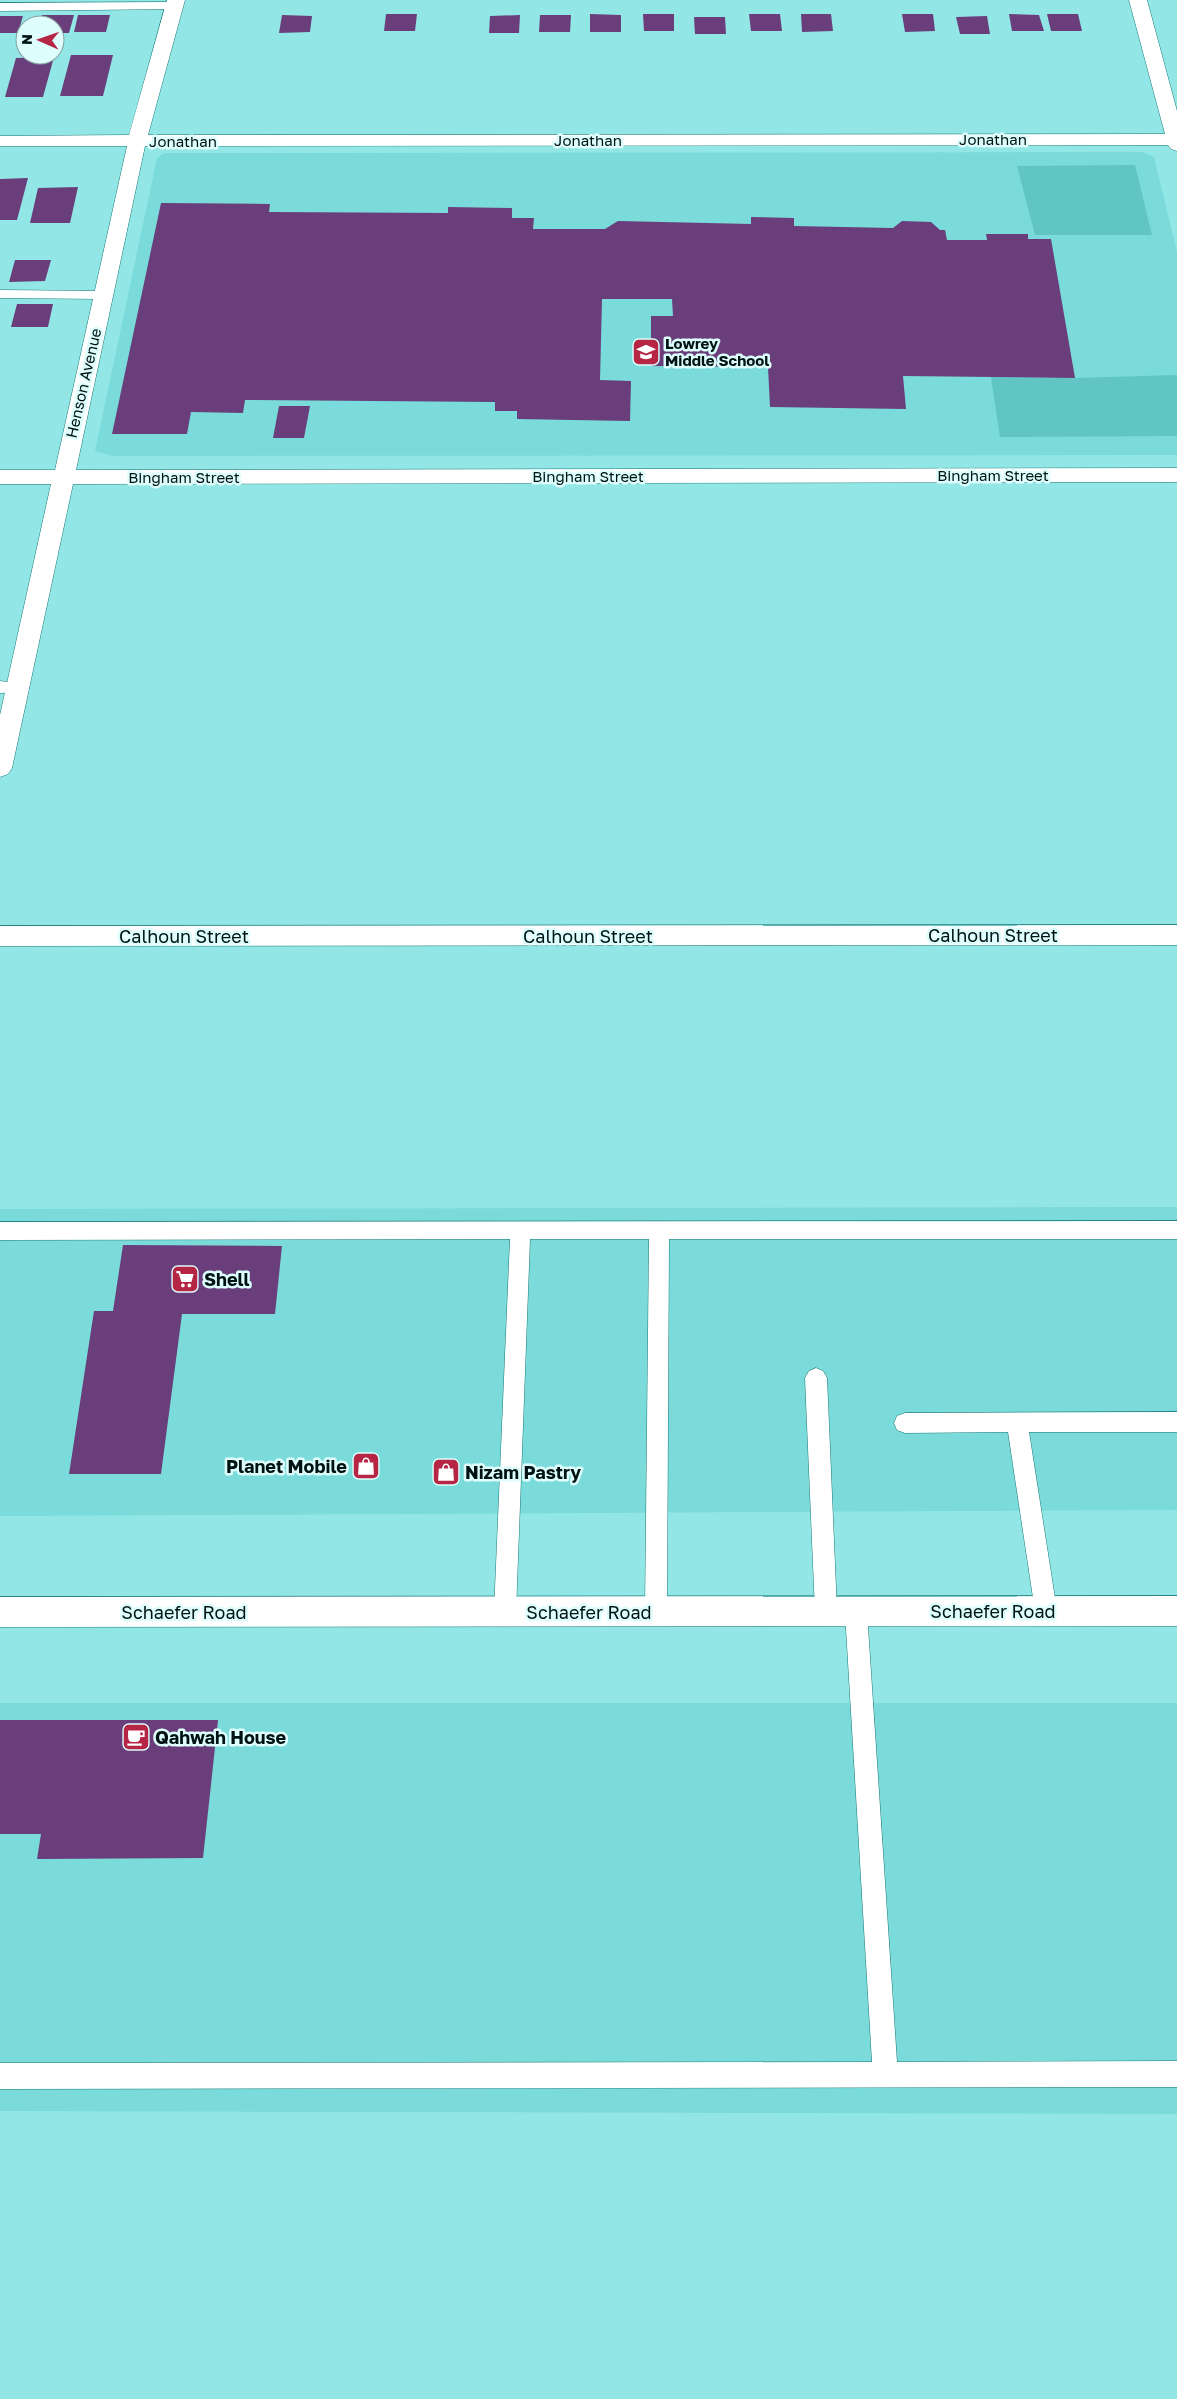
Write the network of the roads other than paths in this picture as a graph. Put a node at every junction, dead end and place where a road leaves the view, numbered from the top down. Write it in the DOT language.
graph roads {
  1 [pos="1138,0"];
  2 [pos="175,3"];
  3 [pos="0,7"];
  4 [pos="0,141"];
  5 [pos="137,141"];
  6 [pos="1176,141"];
  7 [pos="0,294"];
  8 [pos="102,295"];
  9 [pos="1177,475"];
  10 [pos="0,477"];
  11 [pos="62,477"];
  12 [pos="8,688"];
  13 [pos="0,768"];
  14 [pos="1177,935"];
  15 [pos="0,936"];
  16 [pos="520,1230"];
  17 [pos="659,1230"];
  18 [pos="1177,1230"];
  19 [pos="0,1231"];
  20 [pos="816,1378"];
  21 [pos="904,1422"];
  22 [pos="1017,1422"];
  23 [pos="1177,1422"];
  24 [pos="1177,1611"];
  25 [pos="0,1612"];
  26 [pos="504,1612"];
  27 [pos="656,1612"];
  28 [pos="826,1612"];
  29 [pos="856,1612"];
  30 [pos="1046,1612"];
  31 [pos="885,2074"];
  32 [pos="1177,2074"];
  33 [pos="0,2076"];
  1 -- 6 [label="street"];
  2 -- 3 [label="lane"];
  2 -- 5 [label="street, Henson Avenue"];
  4 -- 5 [label="street, Jonathan"];
  5 -- 6 [label="street, Jonathan"];
  5 -- 8 [label="street, Henson Avenue"];
  7 -- 8 [label="lane"];
  8 -- 11 [label="street, Henson Avenue"];
  9 -- 11 [label="street, Bingham Street"];
  10 -- 11 [label="street, Bingham Street"];
  11 -- 12 [label="street, Henson Avenue"];
  12 -- 13 [label="street, Henson Avenue"];
  14 -- 15 [label="street, Calhoun Street"];
  16 -- 17 [label="lane"];
  16 -- 19 [label="lane"];
  16 -- 26 [label="lane"];
  17 -- 18 [label="lane"];
  17 -- 27 [label="lane"];
  20 -- 28 [label="lane"];
  21 -- 22 [label="lane"];
  22 -- 23 [label="lane"];
  22 -- 30 [label="lane"];
  24 -- 30 [label="street, Schaefer Road"];
  25 -- 26 [label="street, Schaefer Road"];
  26 -- 27 [label="street, Schaefer Road"];
  27 -- 28 [label="street, Schaefer Road"];
  28 -- 29 [label="street, Schaefer Road"];
  29 -- 30 [label="street, Schaefer Road"];
  29 -- 31 [label="lane"];
  31 -- 32 [label="lane"];
  31 -- 33 [label="lane"];
}
